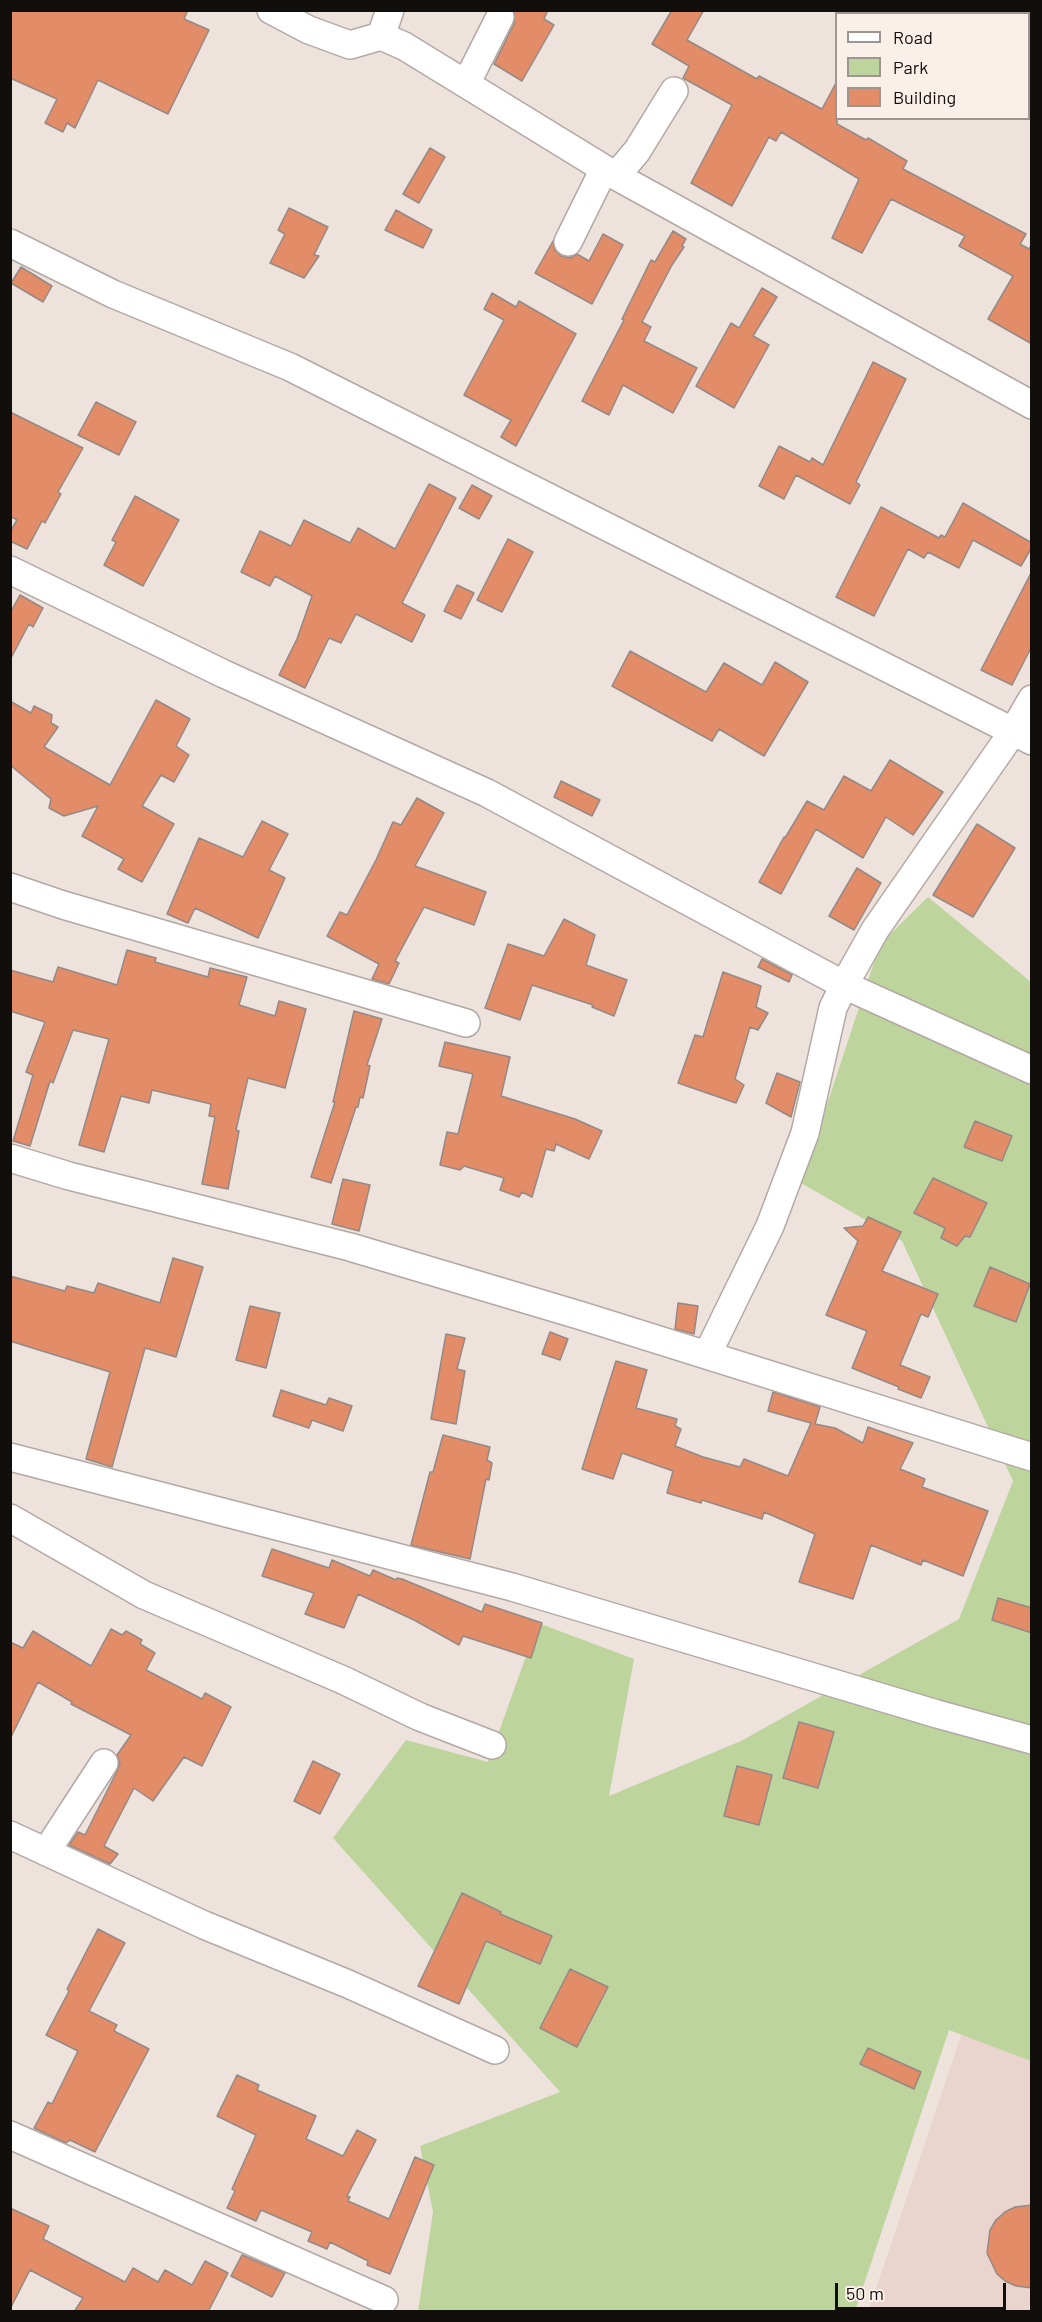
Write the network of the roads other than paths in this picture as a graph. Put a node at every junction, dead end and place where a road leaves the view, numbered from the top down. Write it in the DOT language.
graph roads {
  1 [pos="271,10"];
  2 [pos="390,10"];
  3 [pos="500,17"];
  4 [pos="381,36"];
  5 [pos="466,84"];
  6 [pos="674,91"];
  7 [pos="610,172"];
  8 [pos="568,242"];
  9 [pos="10,243"];
  10 [pos="1032,405"];
  11 [pos="10,570"];
  12 [pos="1032,699"];
  13 [pos="1023,736"];
  14 [pos="10,887"];
  15 [pos="844,985"];
  16 [pos="466,1023"];
  17 [pos="1032,1070"];
  18 [pos="10,1158"];
  19 [pos="707,1355"];
  20 [pos="10,1456"];
  21 [pos="1032,1457"];
  22 [pos="10,1518"];
  23 [pos="1032,1740"];
  24 [pos="492,1745"];
  25 [pos="104,1763"];
  26 [pos="10,1835"];
  27 [pos="46,1852"];
  28 [pos="495,2050"];
  29 [pos="10,2135"];
  30 [pos="384,2300"];
  1 -- 4 [label="street"];
  2 -- 4 [label="street"];
  3 -- 5 [label="street"];
  4 -- 5 [label="street"];
  5 -- 7 [label="street"];
  6 -- 7 [label="street"];
  7 -- 8 [label="street"];
  7 -- 10 [label="street"];
  9 -- 13 [label="street"];
  11 -- 15 [label="street"];
  12 -- 13 [label="street"];
  13 -- 15 [label="street"];
  14 -- 16 [label="street"];
  15 -- 17 [label="street"];
  15 -- 19 [label="street"];
  18 -- 19 [label="street"];
  19 -- 21 [label="street"];
  20 -- 23 [label="street"];
  22 -- 24 [label="street"];
  25 -- 27 [label="street"];
  26 -- 27 [label="street"];
  27 -- 28 [label="street"];
  29 -- 30 [label="street"];
}
